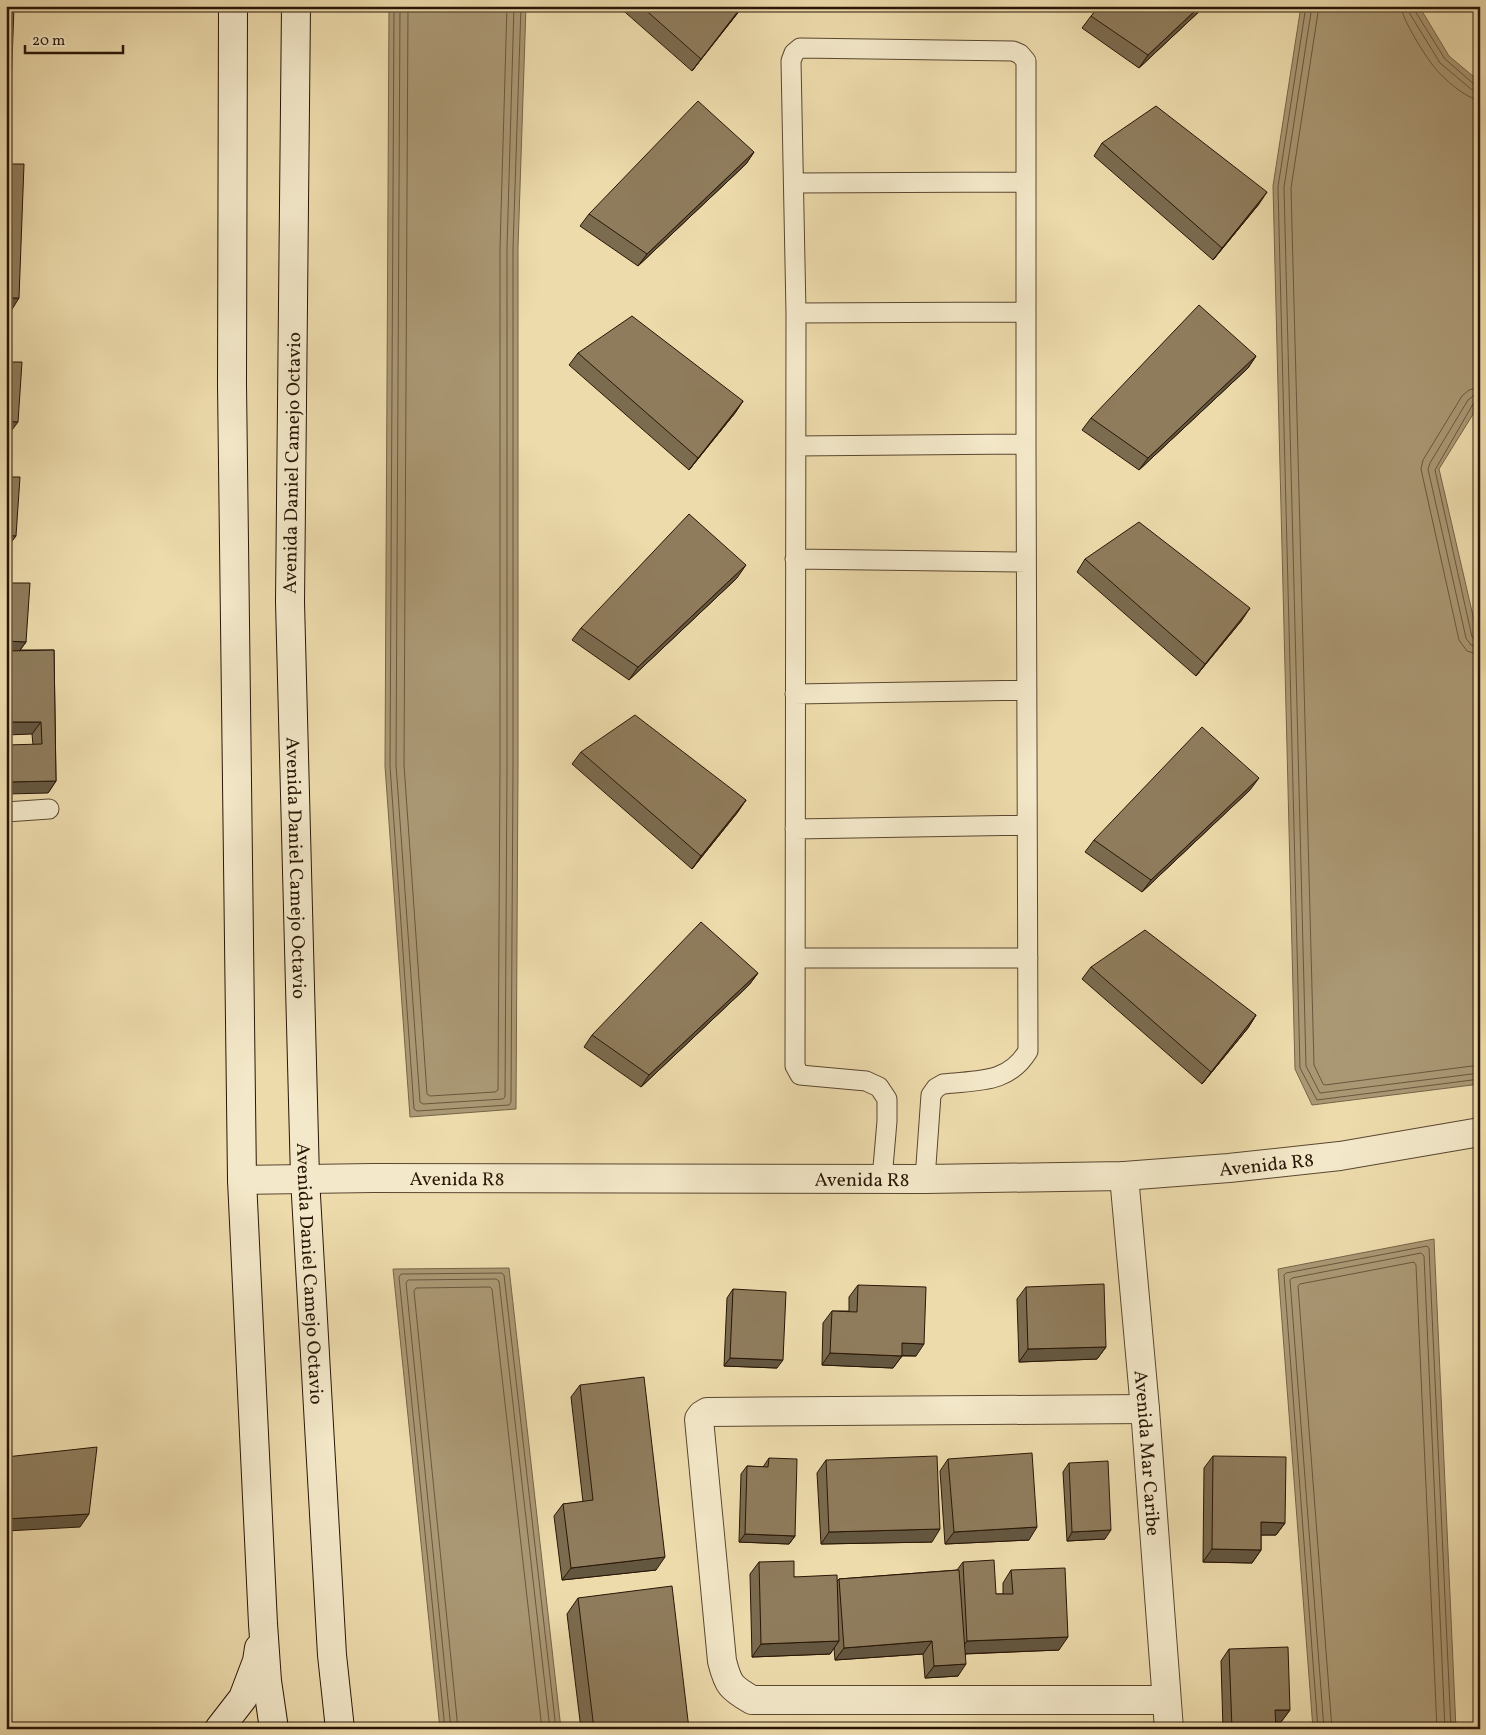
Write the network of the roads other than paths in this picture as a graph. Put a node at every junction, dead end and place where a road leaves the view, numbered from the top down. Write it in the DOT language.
graph roads {
  1 [pos="233,6"];
  2 [pos="296,6"];
  3 [pos="1025,182"];
  4 [pos="794,183"];
  5 [pos="1026,312"];
  6 [pos="796,313"];
  7 [pos="1026,444"];
  8 [pos="796,446"];
  9 [pos="795,560"];
  10 [pos="1026,562"];
  11 [pos="1027,690"];
  12 [pos="795,694"];
  13 [pos="49,809"];
  14 [pos="6,812"];
  15 [pos="1027,825"];
  16 [pos="795,829"];
  17 [pos="795,958"];
  18 [pos="1028,958"];
  19 [pos="1480,1132"];
  20 [pos="1124,1176"];
  21 [pos="305,1178"];
  22 [pos="882,1179"];
  23 [pos="925,1179"];
  24 [pos="242,1180"];
  25 [pos="1145,1409"];
  26 [pos="263,1624"];
  27 [pos="1166,1700"];
  28 [pos="219,1729"];
  29 [pos="274,1729"];
  30 [pos="340,1729"];
  31 [pos="1169,1729"];
  1 -- 24 [label="street"];
  2 -- 21 [label="street, Avenida Daniel Camejo Octavio"];
  3 -- 4 [label="lane"];
  3 -- 4 [label="lane"];
  3 -- 5 [label="lane"];
  4 -- 6 [label="lane"];
  5 -- 6 [label="lane"];
  5 -- 7 [label="lane"];
  6 -- 8 [label="lane"];
  7 -- 8 [label="lane"];
  7 -- 10 [label="lane"];
  8 -- 9 [label="lane"];
  9 -- 10 [label="lane"];
  9 -- 12 [label="lane"];
  10 -- 11 [label="lane"];
  11 -- 12 [label="lane"];
  11 -- 15 [label="lane"];
  12 -- 16 [label="lane"];
  13 -- 14 [label="lane"];
  15 -- 16 [label="lane"];
  15 -- 18 [label="lane"];
  16 -- 17 [label="lane"];
  17 -- 18 [label="lane"];
  17 -- 22 [label="lane"];
  18 -- 23 [label="lane"];
  19 -- 20 [label="street, Avenida R8"];
  20 -- 23 [label="street, Avenida R8"];
  20 -- 25 [label="street, Avenida Mar Caribe"];
  21 -- 22 [label="street, Avenida R8"];
  21 -- 24 [label="street, Avenida R8"];
  21 -- 30 [label="street, Avenida Daniel Camejo Octavio"];
  22 -- 23 [label="street, Avenida R8"];
  24 -- 26 [label="street"];
  25 -- 27 [label="street, Avenida Mar Caribe"];
  25 -- 27 [label="street"];
  26 -- 28 [label="street"];
  26 -- 29 [label="street"];
  27 -- 31 [label="street, Avenida Mar Caribe"];
}
